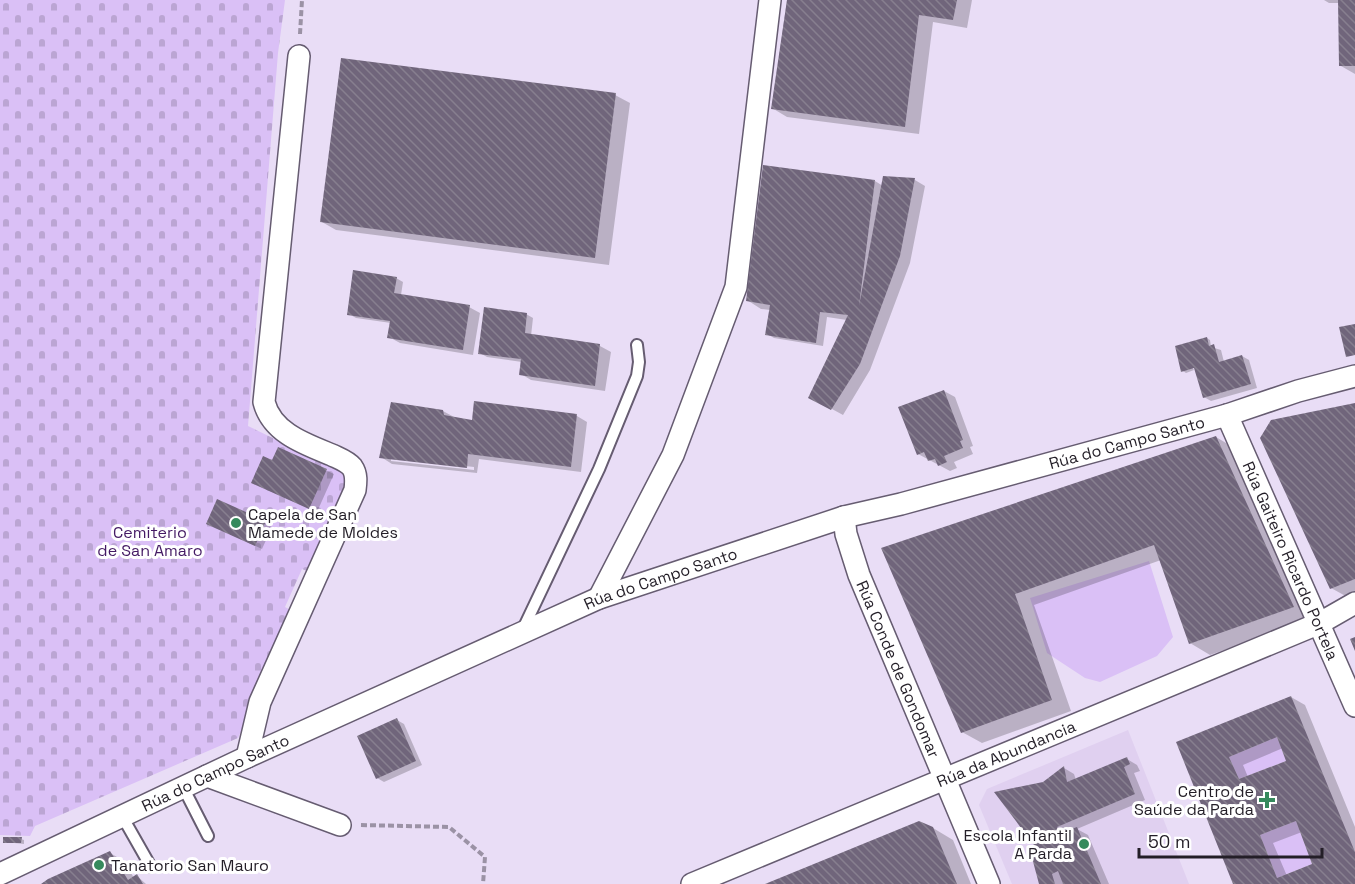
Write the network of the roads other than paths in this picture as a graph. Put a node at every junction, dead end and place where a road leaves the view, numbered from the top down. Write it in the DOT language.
graph roads {
  1 [pos="770,0"];
  2 [pos="299,56"];
  3 [pos="637,345"];
  4 [pos="1355,376"];
  5 [pos="1227,415"];
  6 [pos="844,517"];
  7 [pos="599,598"];
  8 [pos="1355,603"];
  9 [pos="1320,623"];
  10 [pos="521,632"];
  11 [pos="1355,706"];
  12 [pos="247,757"];
  13 [pos="207,776"];
  14 [pos="945,779"];
  15 [pos="183,787"];
  16 [pos="122,816"];
  17 [pos="340,825"];
  18 [pos="208,836"];
  19 [pos="151,867"];
  20 [pos="0,874"];
  21 [pos="692,884"];
  22 [pos="989,884"];
  1 -- 7 [label="street"];
  2 -- 12 [label="street"];
  3 -- 10 [label="lane"];
  4 -- 5 [label="street, Rúa do Campo Santo"];
  5 -- 6 [label="street, Rúa do Campo Santo"];
  5 -- 9 [label="street, Rúa Gaiteiro Ricardo Portela"];
  6 -- 7 [label="street, Rúa do Campo Santo"];
  6 -- 14 [label="street, Rúa Conde de Gondomar"];
  7 -- 10 [label="street, Rúa do Campo Santo"];
  8 -- 9 [label="street, Rúa da Abundancia"];
  9 -- 11 [label="street, Rúa Gaiteiro Ricardo Portela"];
  9 -- 14 [label="street, Rúa da Abundancia"];
  10 -- 12 [label="street, Rúa do Campo Santo"];
  12 -- 13 [label="street, Rúa do Campo Santo"];
  13 -- 15 [label="street, Rúa do Campo Santo"];
  13 -- 17 [label="street"];
  14 -- 21 [label="street, Rúa da Abundancia"];
  14 -- 22 [label="street, Rúa Conde de Gondomar"];
  15 -- 16 [label="street, Rúa do Campo Santo"];
  15 -- 18 [label="lane"];
  16 -- 19 [label="lane"];
  16 -- 20 [label="street, Rúa do Campo Santo"];
}
